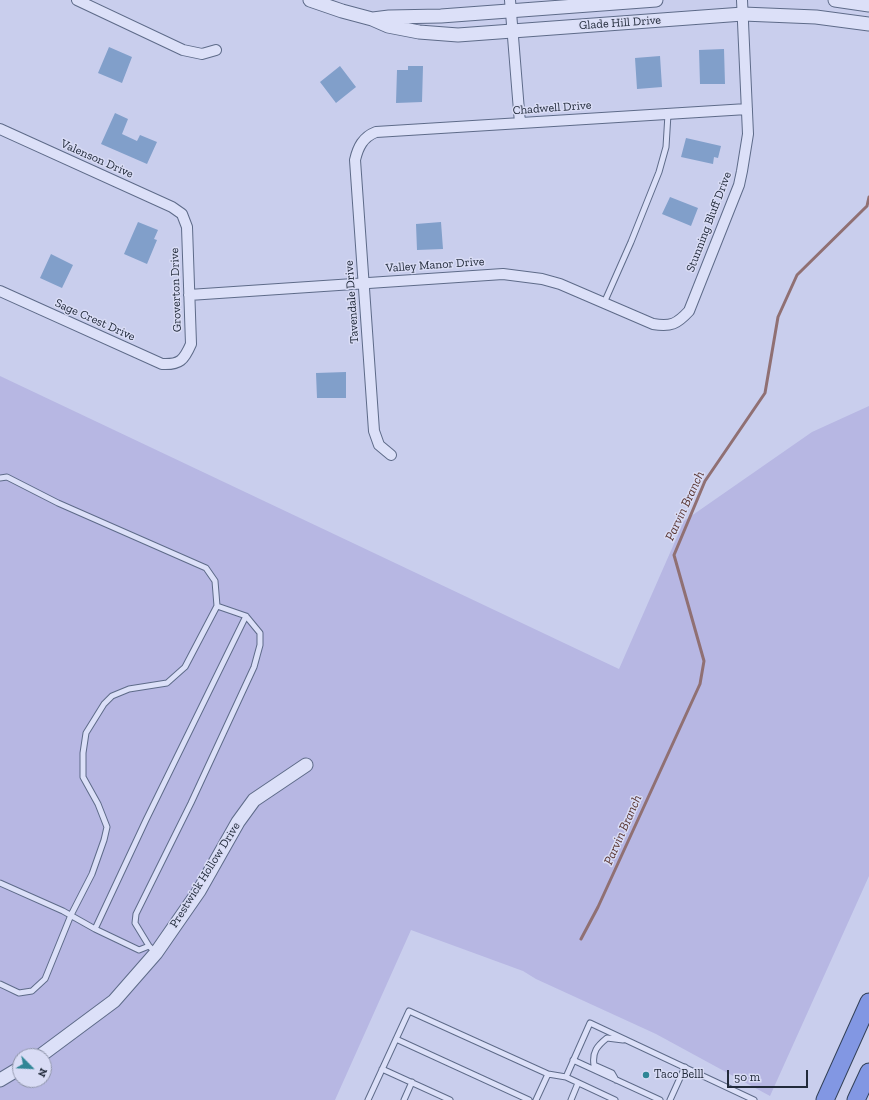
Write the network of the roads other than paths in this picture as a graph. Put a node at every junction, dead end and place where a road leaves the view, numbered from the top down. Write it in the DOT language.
graph roads {
  1 [pos="77,0"];
  2 [pos="310,0"];
  3 [pos="656,0"];
  4 [pos="742,0"];
  5 [pos="835,0"];
  6 [pos="511,5"];
  7 [pos="869,6"];
  8 [pos="743,14"];
  9 [pos="372,19"];
  10 [pos="869,24"];
  11 [pos="513,31"];
  12 [pos="216,50"];
  13 [pos="747,109"];
  14 [pos="668,114"];
  15 [pos="520,123"];
  16 [pos="0,129"];
  17 [pos="362,143"];
  18 [pos="182,214"];
  19 [pos="363,283"];
  20 [pos="0,291"];
  21 [pos="189,295"];
  22 [pos="604,303"];
  23 [pos="674,324"];
  24 [pos="180,362"];
  25 [pos="391,455"];
  26 [pos="0,478"];
  27 [pos="217,606"];
  28 [pos="246,616"];
  29 [pos="306,765"];
  30 [pos="0,883"];
  31 [pos="71,916"];
  32 [pos="95,929"];
  33 [pos="153,949"];
  34 [pos="0,984"];
  35 [pos="869,1002"];
  36 [pos="396,1039"];
  37 [pos="628,1041"];
  38 [pos="51,1048"];
  39 [pos="573,1060"];
  40 [pos="684,1067"];
  41 [pos="382,1069"];
  42 [pos="869,1072"];
  43 [pos="12,1073"];
  44 [pos="548,1074"];
  45 [pos="566,1077"];
  46 [pos="0,1080"];
  47 [pos="616,1080"];
  48 [pos="412,1082"];
  49 [pos="578,1083"];
  50 [pos="368,1100"];
  51 [pos="404,1100"];
  52 [pos="450,1100"];
  53 [pos="529,1100"];
  54 [pos="536,1100"];
  55 [pos="571,1100"];
  56 [pos="615,1100"];
  57 [pos="660,1100"];
  58 [pos="670,1100"];
  59 [pos="754,1100"];
  60 [pos="825,1100"];
  61 [pos="856,1100"];
  1 -- 12 [label="street"];
  2 -- 9 [label="street, Glade Hill Drive"];
  3 -- 6 [label="street, Glade Hill Drive"];
  4 -- 8 [label="street, Stunning Bluff Drive"];
  5 -- 7 [label="street"];
  6 -- 9 [label="street, Glade Hill Drive"];
  6 -- 11 [label="street"];
  8 -- 10 [label="street, Glade Hill Drive"];
  8 -- 11 [label="street, Glade Hill Drive"];
  8 -- 13 [label="street, Stunning Bluff Drive"];
  9 -- 11 [label="street, Glade Hill Drive"];
  11 -- 15 [label="street"];
  13 -- 14 [label="street, Chadwell Drive"];
  13 -- 23 [label="street, Stunning Bluff Drive"];
  14 -- 15 [label="street, Chadwell Drive"];
  14 -- 22 [label="lane"];
  15 -- 17 [label="street, Chadwell Drive"];
  16 -- 18 [label="street, Valenson Drive"];
  17 -- 19 [label="street, Tavendale Drive"];
  18 -- 21 [label="street, Groverton Drive"];
  19 -- 21 [label="street, Valley Manor Drive"];
  19 -- 22 [label="street, Valley Manor Drive"];
  19 -- 25 [label="street, Tavendale Drive"];
  20 -- 24 [label="street, Sage Crest Drive"];
  21 -- 24 [label="street, Groverton Drive"];
  22 -- 23 [label="street, Valley Manor Drive"];
  26 -- 27 [label="lane"];
  27 -- 28 [label="lane"];
  27 -- 31 [label="lane"];
  28 -- 32 [label="lane"];
  28 -- 33 [label="lane"];
  29 -- 33 [label="street, Prestwick Hollow Drive"];
  30 -- 31 [label="lane"];
  31 -- 32 [label="lane"];
  31 -- 34 [label="lane"];
  32 -- 33 [label="lane"];
  33 -- 38 [label="street, Prestwick Hollow Drive"];
  35 -- 60 [label="highway"];
  36 -- 41 [label="lane"];
  36 -- 44 [label="lane"];
  36 -- 53 [label="lane"];
  37 -- 39 [label="lane"];
  37 -- 40 [label="lane"];
  37 -- 47 [label="lane"];
  39 -- 45 [label="lane"];
  39 -- 47 [label="lane"];
  40 -- 58 [label="lane"];
  40 -- 59 [label="lane"];
  41 -- 48 [label="lane"];
  41 -- 50 [label="lane"];
  42 -- 61 [label="highway"];
  43 -- 46 [label="street"];
  44 -- 45 [label="lane"];
  44 -- 54 [label="lane"];
  45 -- 49 [label="lane"];
  47 -- 57 [label="lane"];
  48 -- 51 [label="lane"];
  48 -- 52 [label="lane"];
  49 -- 55 [label="lane"];
  49 -- 56 [label="lane"];
}
